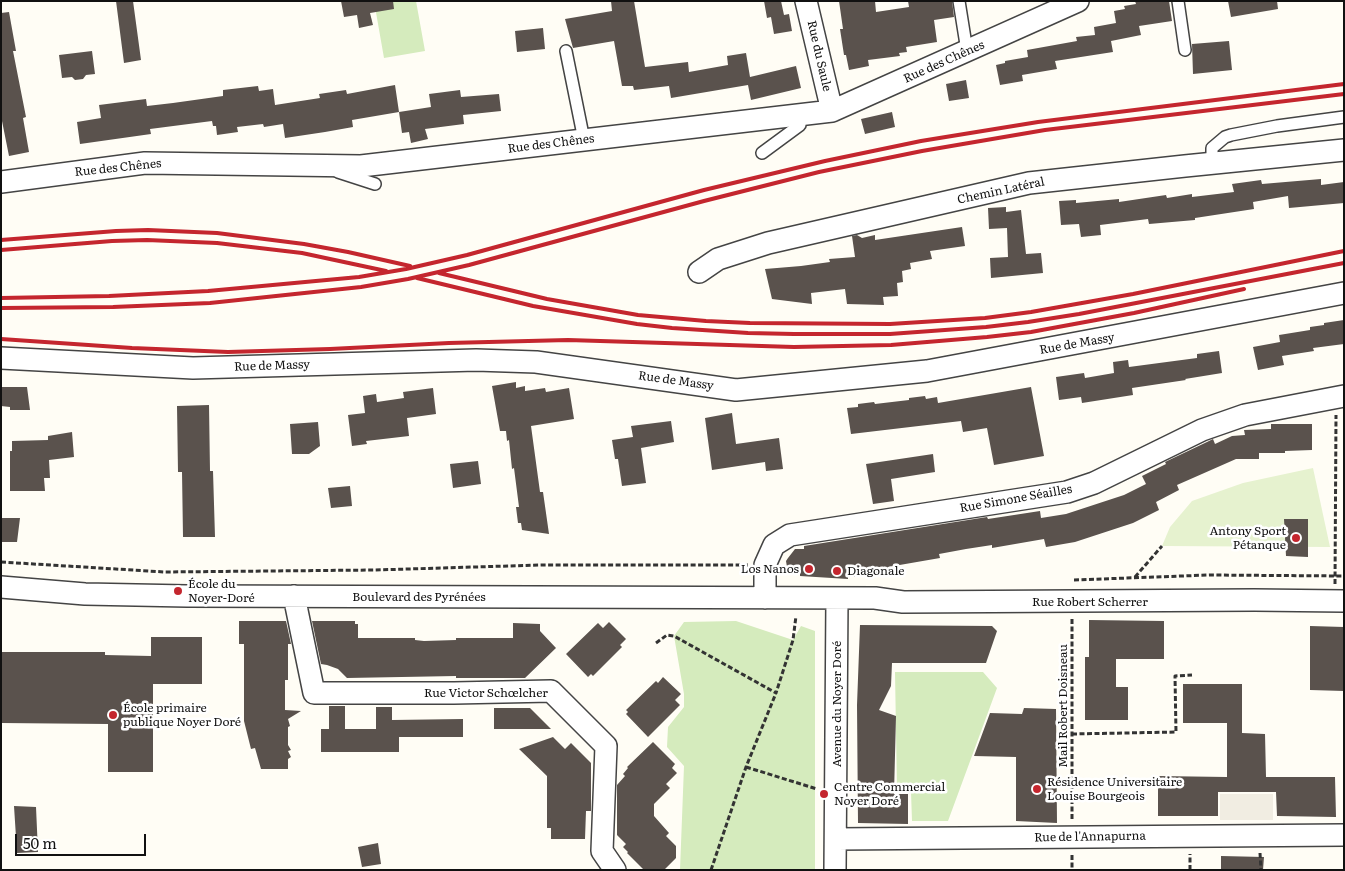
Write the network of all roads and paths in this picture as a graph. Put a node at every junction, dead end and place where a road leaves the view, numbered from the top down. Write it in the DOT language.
graph roads {
  1 [pos="806,1"];
  2 [pos="959,1"];
  3 [pos="1078,1"];
  4 [pos="1178,1"];
  5 [pos="1185,50"];
  6 [pos="566,51"];
  7 [pos="967,51"];
  8 [pos="832,112"];
  9 [pos="799,115"];
  10 [pos="1344,117"];
  11 [pos="584,140"];
  12 [pos="1344,150"];
  13 [pos="762,153"];
  14 [pos="1212,163"];
  15 [pos="318,165"];
  16 [pos="1,182"];
  17 [pos="375,184"];
  18 [pos="699,272"];
  19 [pos="1344,293"];
  20 [pos="1,358"];
  21 [pos="1336,397"];
  22 [pos="1162,546"];
  23 [pos="1,562"];
  24 [pos="765,566"];
  25 [pos="1334,576"];
  26 [pos="1344,576"];
  27 [pos="1135,578"];
  28 [pos="1071,580"];
  29 [pos="1,587"];
  30 [pos="294,596"];
  31 [pos="765,598"];
  32 [pos="799,598"];
  33 [pos="837,598"];
  34 [pos="1072,601"];
  35 [pos="1344,601"];
  36 [pos="656,644"];
  37 [pos="1192,675"];
  38 [pos="776,693"];
  39 [pos="1072,734"];
  40 [pos="746,767"];
  41 [pos="836,792"];
  42 [pos="1344,835"];
  43 [pos="1072,837"];
  44 [pos="836,839"];
  45 [pos="615,870"];
  46 [pos="711,870"];
  47 [pos="836,870"];
  48 [pos="1072,870"];
  1 -- 8 [label="street, Rue du Saule"];
  2 -- 7 [label="lane"];
  3 -- 7 [label="street, Rue des Chênes"];
  4 -- 5 [label="lane"];
  6 -- 11 [label="lane"];
  7 -- 8 [label="street, Rue des Chênes"];
  8 -- 9 [label="street, Rue des Chênes"];
  9 -- 11 [label="street, Rue des Chênes"];
  9 -- 13 [label="lane"];
  10 -- 14 [label="lane"];
  11 -- 15 [label="street, Rue des Chênes"];
  12 -- 14 [label="street, Chemin Latéral"];
  14 -- 18 [label="street, Chemin Latéral"];
  15 -- 16 [label="street, Rue des Chênes"];
  15 -- 17 [label="lane"];
  19 -- 20 [label="street, Rue de Massy"];
  21 -- 24 [label="street, Rue Simone Séailles"];
  21 -- 25 [label="path"];
  22 -- 27 [label="path"];
  23 -- 24 [label="path"];
  24 -- 31 [label="street, Rue Simone Séailles"];
  25 -- 26 [label="path"];
  25 -- 27 [label="path"];
  27 -- 28 [label="path"];
  29 -- 30 [label="street, Boulevard des Pyrénées"];
  30 -- 31 [label="street, Boulevard des Pyrénées"];
  30 -- 45 [label="street, Rue Victor Schœlcher"];
  31 -- 32 [label="street, Boulevard des Pyrénées"];
  32 -- 33 [label="street, Boulevard des Pyrénées"];
  32 -- 38 [label="path"];
  33 -- 34 [label="street, Rue Robert Scherrer"];
  33 -- 41 [label="street, Avenue du Noyer Doré"];
  34 -- 35 [label="street, Rue Robert Scherrer"];
  34 -- 39 [label="path, Mail Robert Doisneau"];
  36 -- 38 [label="path"];
  37 -- 39 [label="path"];
  38 -- 40 [label="path"];
  39 -- 43 [label="path, Mail Robert Doisneau"];
  40 -- 41 [label="path"];
  40 -- 46 [label="path"];
  41 -- 44 [label="street, Avenue du Noyer Doré"];
  42 -- 43 [label="street, Rue de l'Annapurna"];
  43 -- 44 [label="street, Rue de l'Annapurna"];
  43 -- 48 [label="path, Mail Robert Doisneau"];
  44 -- 47 [label="street, Avenue du Noyer Doré"];
}
